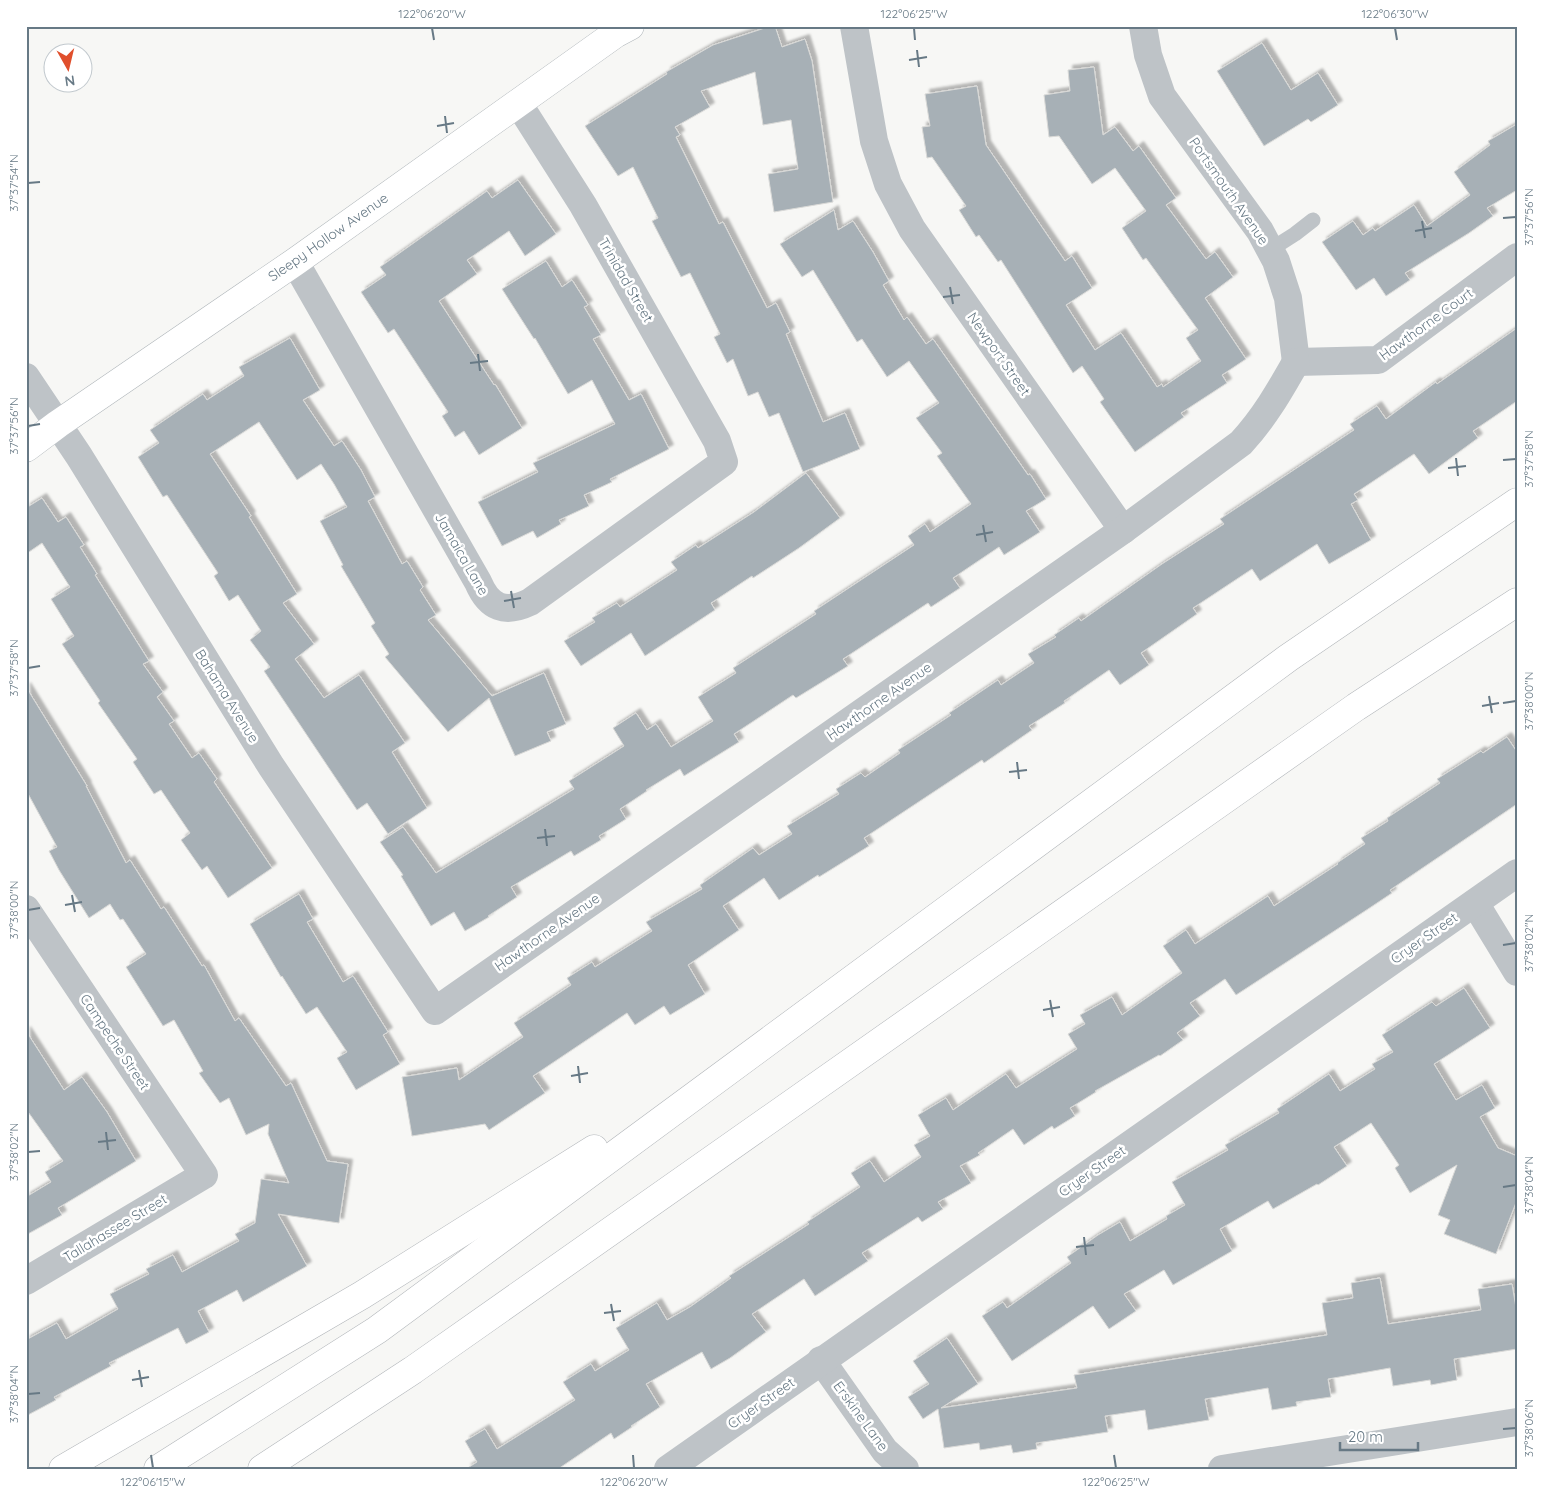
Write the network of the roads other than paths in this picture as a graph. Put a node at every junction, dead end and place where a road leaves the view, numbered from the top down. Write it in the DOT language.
graph roads {
  1 [pos="630,26"];
  2 [pos="854,26"];
  3 [pos="1142,26"];
  4 [pos="518,102"];
  5 [pos="1313,220"];
  6 [pos="1270,250"];
  7 [pos="1517,257"];
  8 [pos="295,262"];
  9 [pos="1296,362"];
  10 [pos="26,377"];
  11 [pos="58,424"];
  12 [pos="26,448"];
  13 [pos="724,462"];
  14 [pos="1517,502"];
  15 [pos="1123,530"];
  16 [pos="1517,602"];
  17 [pos="1517,873"];
  18 [pos="1475,903"];
  19 [pos="26,909"];
  20 [pos="1517,972"];
  21 [pos="434,1011"];
  22 [pos="782,1031"];
  23 [pos="204,1175"];
  24 [pos="26,1281"];
  25 [pos="821,1360"];
  26 [pos="413,1370"];
  27 [pos="1517,1422"];
  28 [pos="63,1469"];
  29 [pos="158,1469"];
  30 [pos="262,1469"];
  31 [pos="288,1469"];
  32 [pos="668,1469"];
  33 [pos="905,1469"];
  34 [pos="1222,1469"];
  1 -- 4 [label="main road, Sleepy Hollow Avenue"];
  2 -- 15 [label="street, Newport Street"];
  3 -- 6 [label="street, Portsmouth Avenue"];
  4 -- 8 [label="main road, Sleepy Hollow Avenue"];
  4 -- 13 [label="street, Trinidad Street"];
  5 -- 6 [label="lane"];
  6 -- 9 [label="street, Portsmouth Avenue"];
  7 -- 9 [label="street, Hawthorne Court"];
  8 -- 11 [label="main road, Sleepy Hollow Avenue"];
  8 -- 13 [label="street, Jamaica Lane"];
  9 -- 15 [label="street, Hawthorne Avenue"];
  10 -- 11 [label="street, Bahama Avenue"];
  11 -- 12 [label="main road, Sleepy Hollow Avenue"];
  11 -- 21 [label="street, Bahama Avenue"];
  14 -- 22 [label="main road"];
  15 -- 21 [label="street, Hawthorne Avenue"];
  16 -- 26 [label="main road"];
  17 -- 18 [label="street, Cryer Street"];
  18 -- 20 [label="street"];
  18 -- 25 [label="street, Cryer Street"];
  19 -- 23 [label="street, Campeche Street"];
  22 -- 28 [label="main road"];
  22 -- 29 [label="main road"];
  23 -- 24 [label="street, Tallahassee Street"];
  25 -- 32 [label="street, Cryer Street"];
  25 -- 33 [label="street, Erskine Lane"];
  26 -- 30 [label="main road"];
  26 -- 31 [label="main road"];
  27 -- 34 [label="street"];
}
